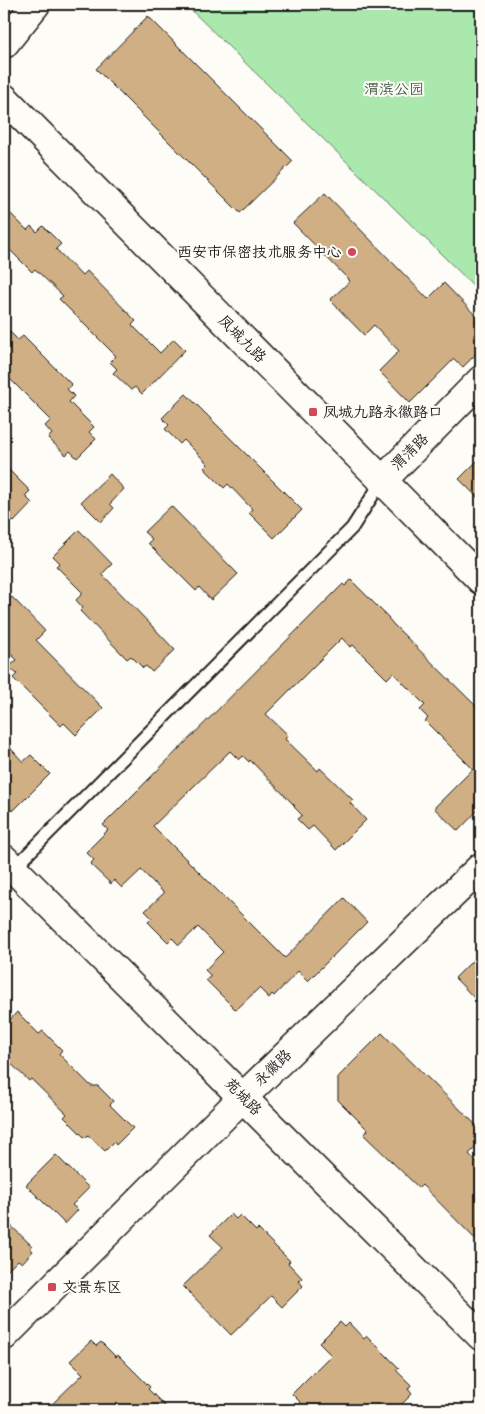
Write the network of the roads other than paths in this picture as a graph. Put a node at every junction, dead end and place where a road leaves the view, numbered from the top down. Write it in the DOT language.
graph roads {
  1 [pos="36,4"];
  2 [pos="4,44"];
  3 [pos="4,98"];
  4 [pos="481,380"];
  5 [pos="382,481"];
  6 [pos="481,580"];
  7 [pos="8,864"];
  8 [pos="481,867"];
  9 [pos="243,1097"];
  10 [pos="4,1336"];
  11 [pos="481,1336"];
  1 -- 2 [label="street"];
  3 -- 5 [label="street, 凤城九路"];
  4 -- 5 [label="street, 渭清路"];
  5 -- 6 [label="street, 凤城九路"];
  5 -- 7 [label="lane"];
  7 -- 9 [label="street, 苑城路"];
  8 -- 9 [label="street, 永徽路"];
  9 -- 10 [label="street, 永徽路"];
  9 -- 11 [label="street, 苑城路"];
}
